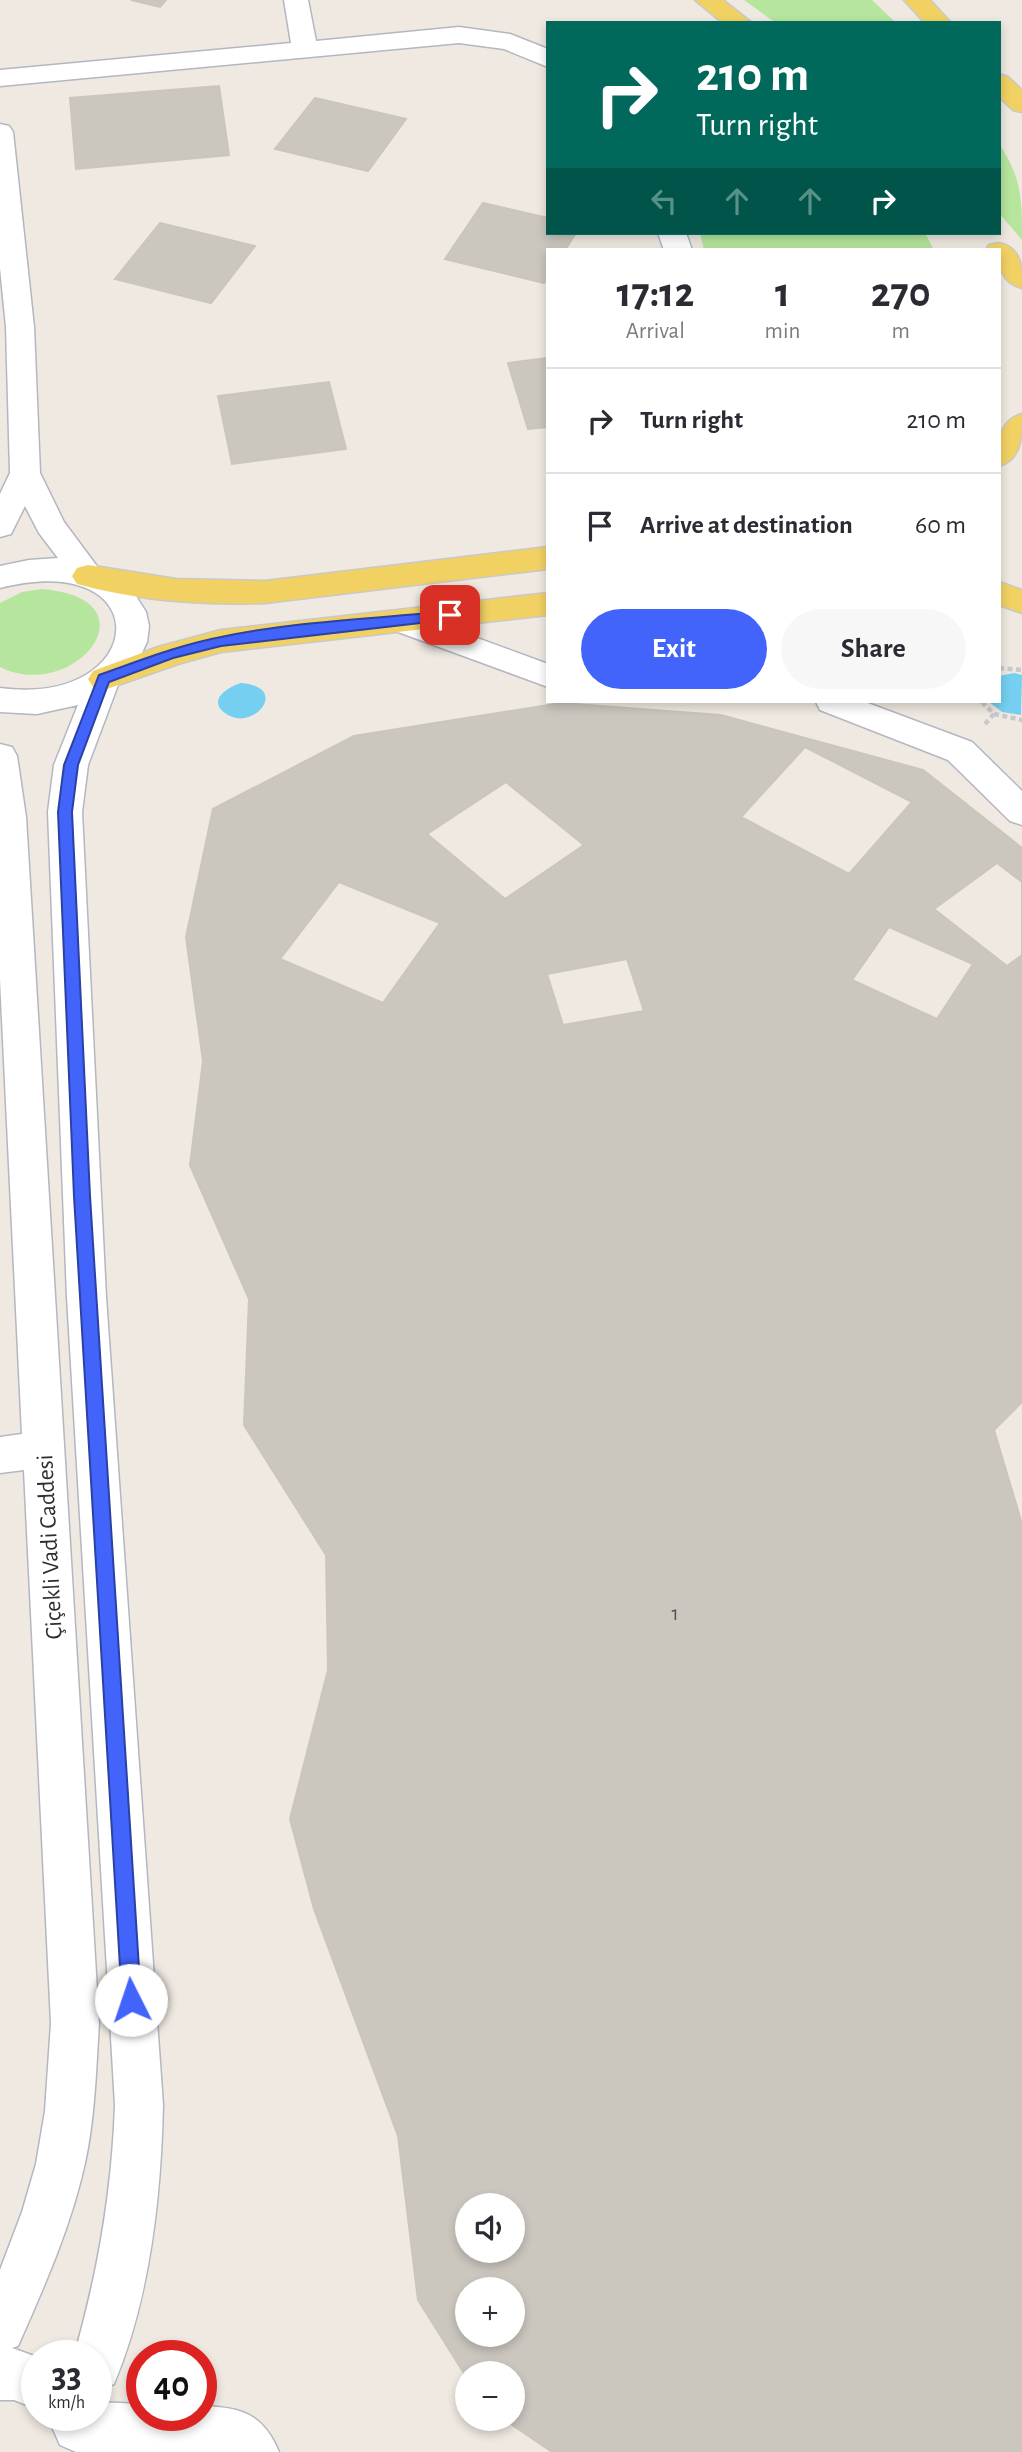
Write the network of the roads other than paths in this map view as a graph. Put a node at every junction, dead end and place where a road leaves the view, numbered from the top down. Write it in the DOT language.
graph roads {
  1 [pos="296,0"];
  2 [pos="707,0"];
  3 [pos="916,0"];
  4 [pos="737,21"];
  5 [pos="937,21"];
  6 [pos="305,50"];
  7 [pos="546,58"];
  8 [pos="0,78"];
  9 [pos="1001,84"];
  10 [pos="1022,104"];
  11 [pos="0,132"];
  12 [pos="1001,253"];
  13 [pos="1022,279"];
  14 [pos="1022,424"];
  15 [pos="1001,453"];
  16 [pos="25,473"];
  17 [pos="0,527"];
  18 [pos="546,558"];
  19 [pos="88,576"];
  20 [pos="0,577"];
  21 [pos="1001,594"];
  22 [pos="1022,601"];
  23 [pos="546,604"];
  24 [pos="401,621"];
  25 [pos="546,675"];
  26 [pos="104,679"];
  27 [pos="0,701"];
  28 [pos="835,703"];
  29 [pos="0,756"];
  30 [pos="1022,812"];
  31 [pos="44,1449"];
  32 [pos="0,1455"];
  33 [pos="0,2328"];
  34 [pos="104,2340"];
  35 [pos="0,2374"];
  36 [pos="21,2377"];
  37 [pos="112,2428"];
  38 [pos="253,2452"];
  1 -- 6 [label="street"];
  2 -- 4 [label="main road"];
  3 -- 5 [label="main road"];
  6 -- 7 [label="street"];
  6 -- 8 [label="street"];
  9 -- 10 [label="main road"];
  11 -- 16 [label="street"];
  12 -- 13 [label="main road"];
  14 -- 15 [label="main road"];
  16 -- 17 [label="street"];
  16 -- 19 [label="street"];
  18 -- 19 [label="main road"];
  19 -- 20 [label="street"];
  19 -- 26 [label="street"];
  21 -- 22 [label="main road"];
  23 -- 24 [label="main road"];
  24 -- 25 [label="street"];
  24 -- 26 [label="main road"];
  26 -- 27 [label="street"];
  26 -- 34 [label="street"];
  28 -- 30 [label="street"];
  29 -- 31 [label="street, Çiçekli Vadi Caddesi"];
  31 -- 32 [label="street"];
  31 -- 33 [label="street, Çiçekli Vadi Caddesi"];
  35 -- 36 [label="street"];
  37 -- 38 [label="street"];
}
